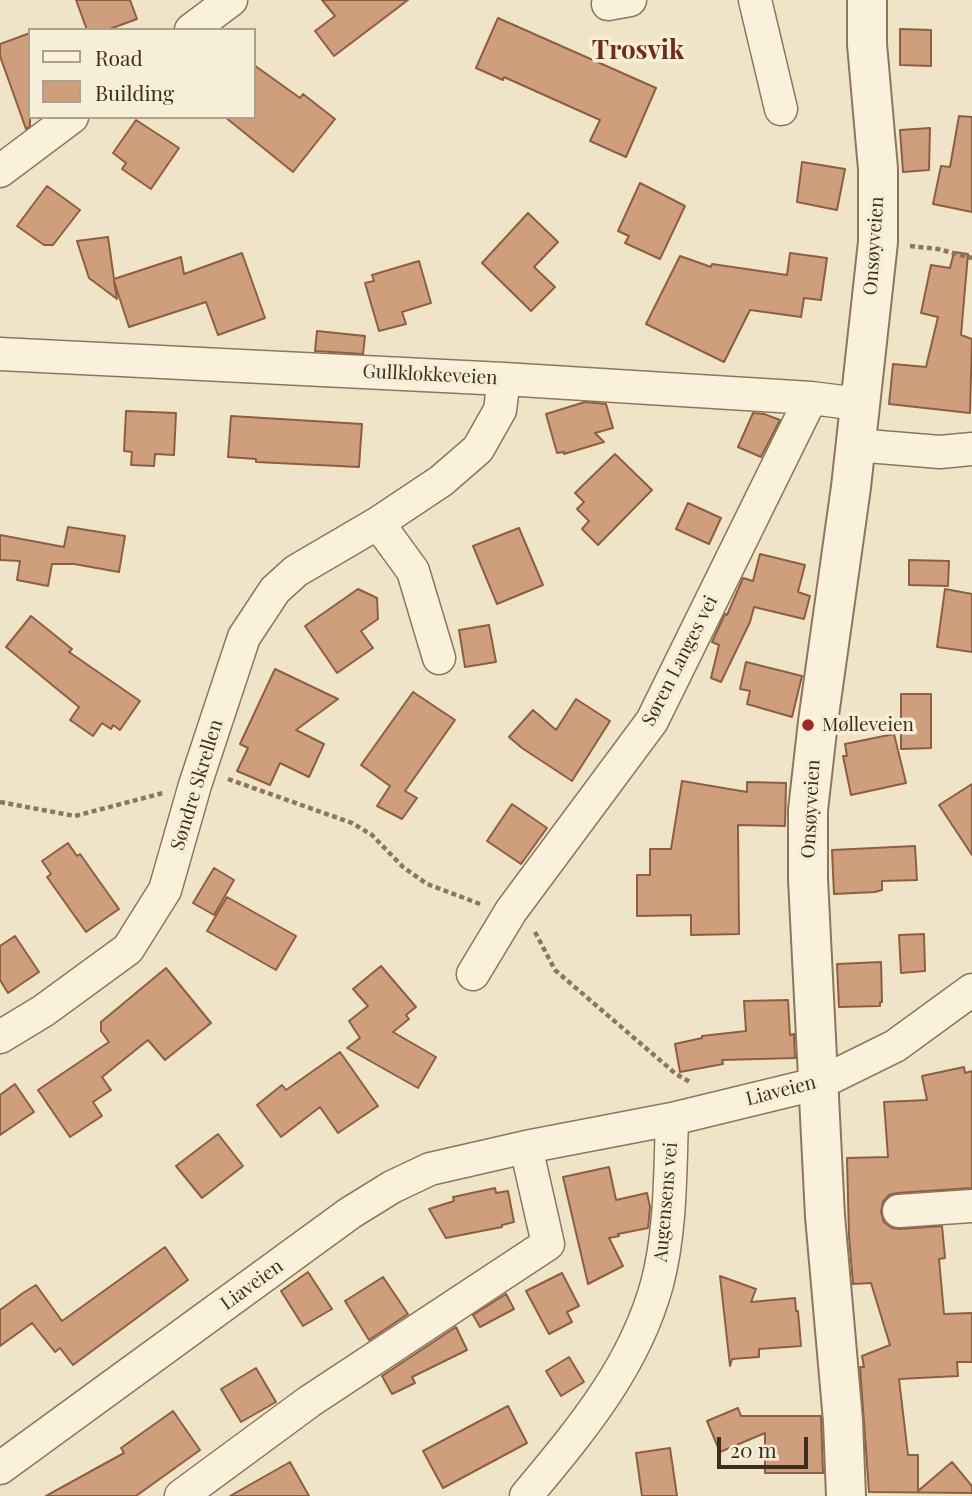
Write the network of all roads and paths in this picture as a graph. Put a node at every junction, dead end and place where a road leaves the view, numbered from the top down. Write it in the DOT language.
graph roads {
  1 [pos="231,0"];
  2 [pos="755,0"];
  3 [pos="867,0"];
  4 [pos="194,28"];
  5 [pos="780,109"];
  6 [pos="69,119"];
  7 [pos="0,171"];
  8 [pos="877,242"];
  9 [pos="972,258"];
  10 [pos="0,354"];
  11 [pos="504,379"];
  12 [pos="811,398"];
  13 [pos="859,404"];
  14 [pos="855,445"];
  15 [pos="972,449"];
  16 [pos="378,523"];
  17 [pos="439,658"];
  18 [pos="195,785"];
  19 [pos="0,802"];
  20 [pos="511,911"];
  21 [pos="473,974"];
  22 [pos="972,990"];
  23 [pos="0,1037"];
  24 [pos="820,1083"];
  25 [pos="729,1104"];
  26 [pos="672,1119"];
  27 [pos="526,1147"];
  28 [pos="972,1206"];
  29 [pos="899,1211"];
  30 [pos="0,1468"];
  31 [pos="181,1496"];
  32 [pos="526,1496"];
  33 [pos="846,1496"];
  1 -- 4 [label="street"];
  2 -- 5 [label="street"];
  3 -- 8 [label="street, Onsøyveien"];
  6 -- 7 [label="street"];
  8 -- 9 [label="path"];
  8 -- 13 [label="street, Onsøyveien"];
  10 -- 11 [label="street, Gullklokkeveien"];
  11 -- 12 [label="street, Gullklokkeveien"];
  11 -- 16 [label="street, Søndre Skrellen"];
  12 -- 13 [label="street, Gullklokkeveien"];
  12 -- 20 [label="street, Søren Langes vei"];
  13 -- 14 [label="street, Onsøyveien"];
  14 -- 15 [label="street"];
  14 -- 24 [label="street, Onsøyveien"];
  16 -- 17 [label="street"];
  16 -- 18 [label="street, Søndre Skrellen"];
  18 -- 19 [label="path"];
  18 -- 20 [label="path"];
  18 -- 23 [label="street, Søndre Skrellen"];
  20 -- 21 [label="street, Søren Langes vei"];
  20 -- 25 [label="path"];
  22 -- 24 [label="street, Liaveien"];
  24 -- 25 [label="street, Liaveien"];
  24 -- 33 [label="street, Onsøyveien"];
  25 -- 26 [label="street, Liaveien"];
  26 -- 27 [label="street, Liaveien"];
  26 -- 32 [label="street, Augensens vei"];
  27 -- 30 [label="street, Liaveien"];
  27 -- 31 [label="street"];
  28 -- 29 [label="street"];
}
